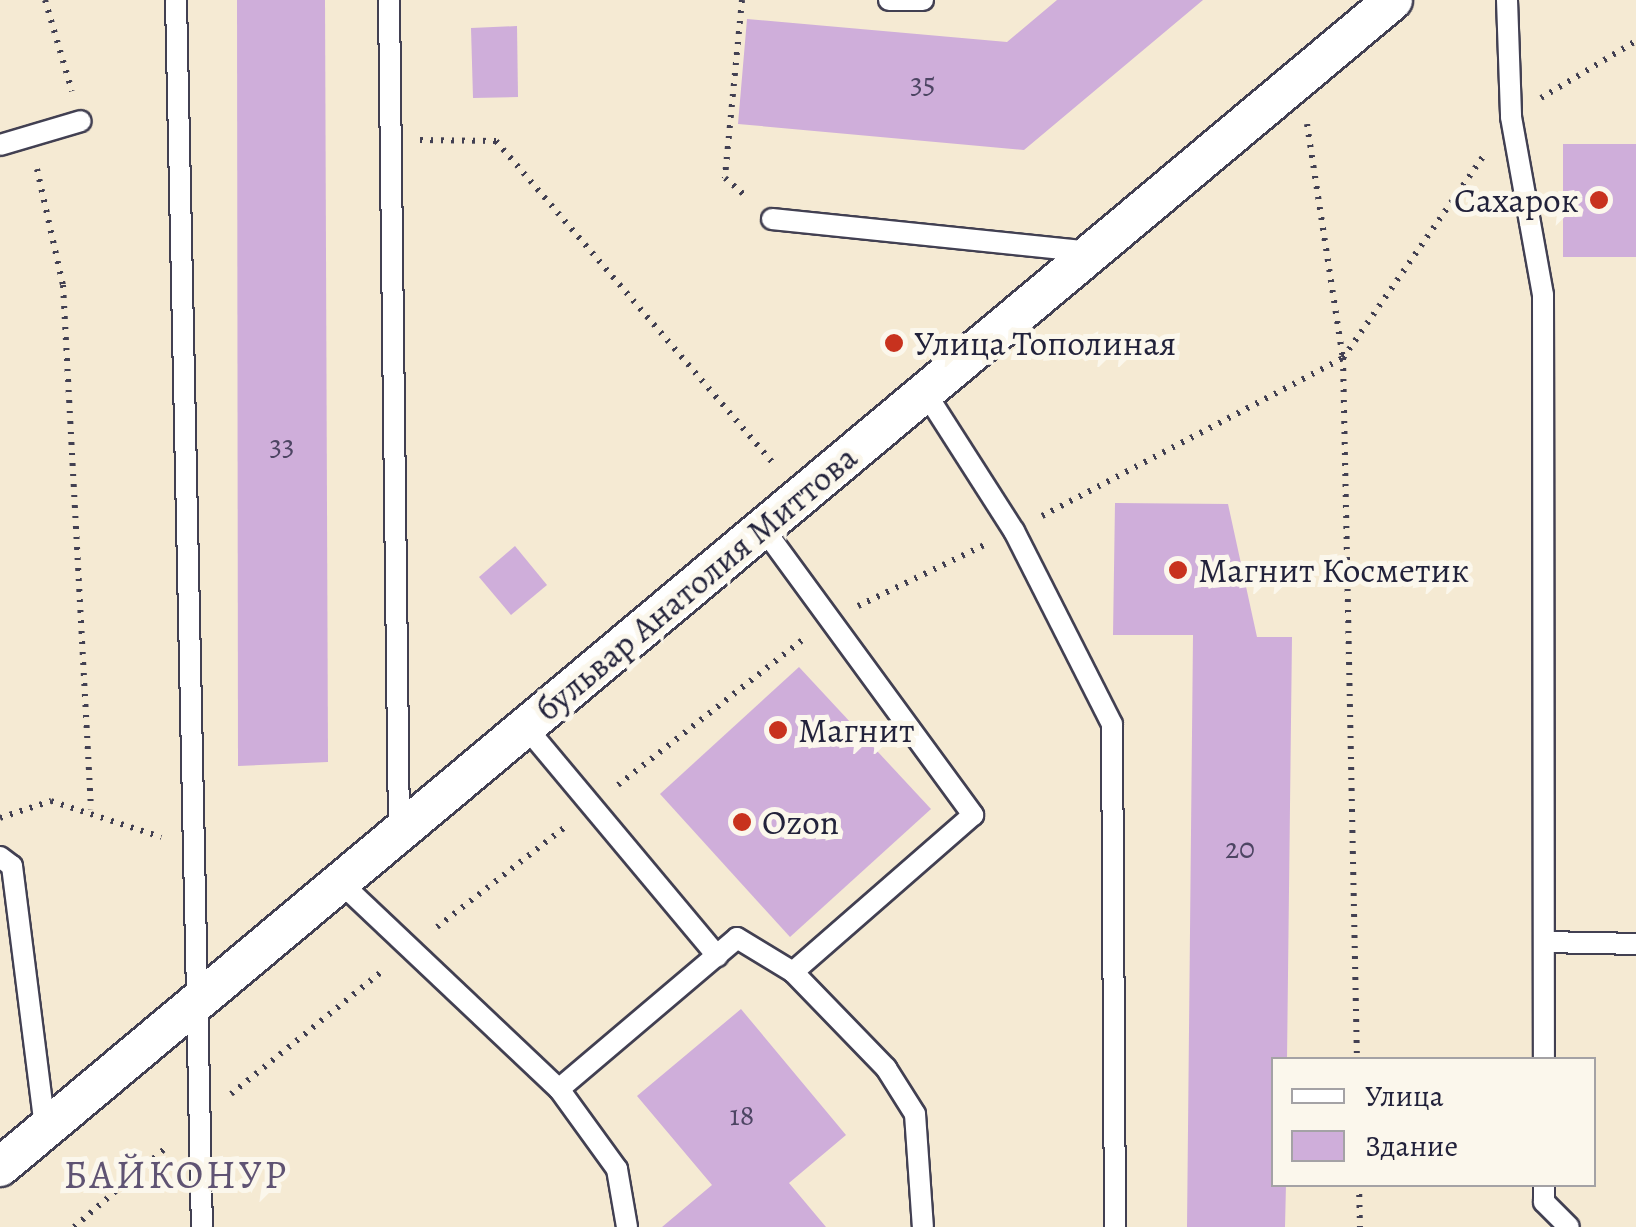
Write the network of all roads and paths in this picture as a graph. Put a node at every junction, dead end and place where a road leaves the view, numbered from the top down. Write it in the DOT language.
graph roads {
  1 [pos="45,0"];
  2 [pos="176,0"];
  3 [pos="390,0"];
  4 [pos="742,0"];
  5 [pos="890,0"];
  6 [pos="923,0"];
  7 [pos="1506,0"];
  8 [pos="1386,3"];
  9 [pos="1300,78"];
  10 [pos="82,121"];
  11 [pos="29,136"];
  12 [pos="391,139"];
  13 [pos="0,145"];
  14 [pos="772,218"];
  15 [pos="1091,252"];
  16 [pos="924,392"];
  17 [pos="802,495"];
  18 [pos="763,528"];
  19 [pos="526,726"];
  20 [pos="90,808"];
  21 [pos="0,818"];
  22 [pos="398,833"];
  23 [pos="195,850"];
  24 [pos="0,857"];
  25 [pos="340,882"];
  26 [pos="1544,942"];
  27 [pos="1636,944"];
  28 [pos="716,956"];
  29 [pos="793,972"];
  30 [pos="198,1000"];
  31 [pos="1357,1057"];
  32 [pos="1544,1057"];
  33 [pos="560,1089"];
  34 [pos="45,1129"];
  35 [pos="0,1167"];
  36 [pos="1359,1187"];
  37 [pos="1544,1187"];
  38 [pos="202,1227"];
  39 [pos="627,1227"];
  40 [pos="923,1227"];
  41 [pos="1115,1227"];
  42 [pos="1360,1227"];
  43 [pos="1569,1227"];
  1 -- 10 [label="path"];
  2 -- 23 [label="lane"];
  3 -- 12 [label="lane"];
  4 -- 14 [label="path"];
  5 -- 6 [label="lane"];
  7 -- 26 [label="lane"];
  8 -- 9 [label="street, бульвар Анатолия Миттова"];
  9 -- 15 [label="street, бульвар Анатолия Миттова"];
  9 -- 31 [label="path"];
  10 -- 11 [label="lane"];
  11 -- 13 [label="lane"];
  11 -- 20 [label="path"];
  12 -- 17 [label="path"];
  12 -- 22 [label="lane"];
  14 -- 15 [label="lane"];
  15 -- 16 [label="street, бульвар Анатолия Миттова"];
  16 -- 17 [label="street, бульвар Анатолия Миттова"];
  16 -- 41 [label="lane"];
  17 -- 18 [label="street, бульвар Анатолия Миттова"];
  18 -- 19 [label="street, бульвар Анатолия Миттова"];
  18 -- 29 [label="lane"];
  19 -- 22 [label="street, бульвар Анатолия Миттова"];
  19 -- 28 [label="lane"];
  20 -- 21 [label="path"];
  20 -- 23 [label="path"];
  22 -- 25 [label="street, бульвар Анатолия Миттова"];
  23 -- 30 [label="lane"];
  24 -- 34 [label="lane"];
  25 -- 30 [label="street, бульвар Анатолия Миттова"];
  25 -- 33 [label="lane"];
  26 -- 27 [label="lane"];
  26 -- 32 [label="lane"];
  28 -- 29 [label="lane"];
  28 -- 33 [label="lane"];
  29 -- 40 [label="lane"];
  30 -- 34 [label="street, бульвар Анатолия Миттова"];
  30 -- 38 [label="lane"];
  33 -- 39 [label="lane"];
  34 -- 35 [label="street, бульвар Анатолия Миттова"];
  36 -- 42 [label="path"];
  37 -- 43 [label="lane"];
}
